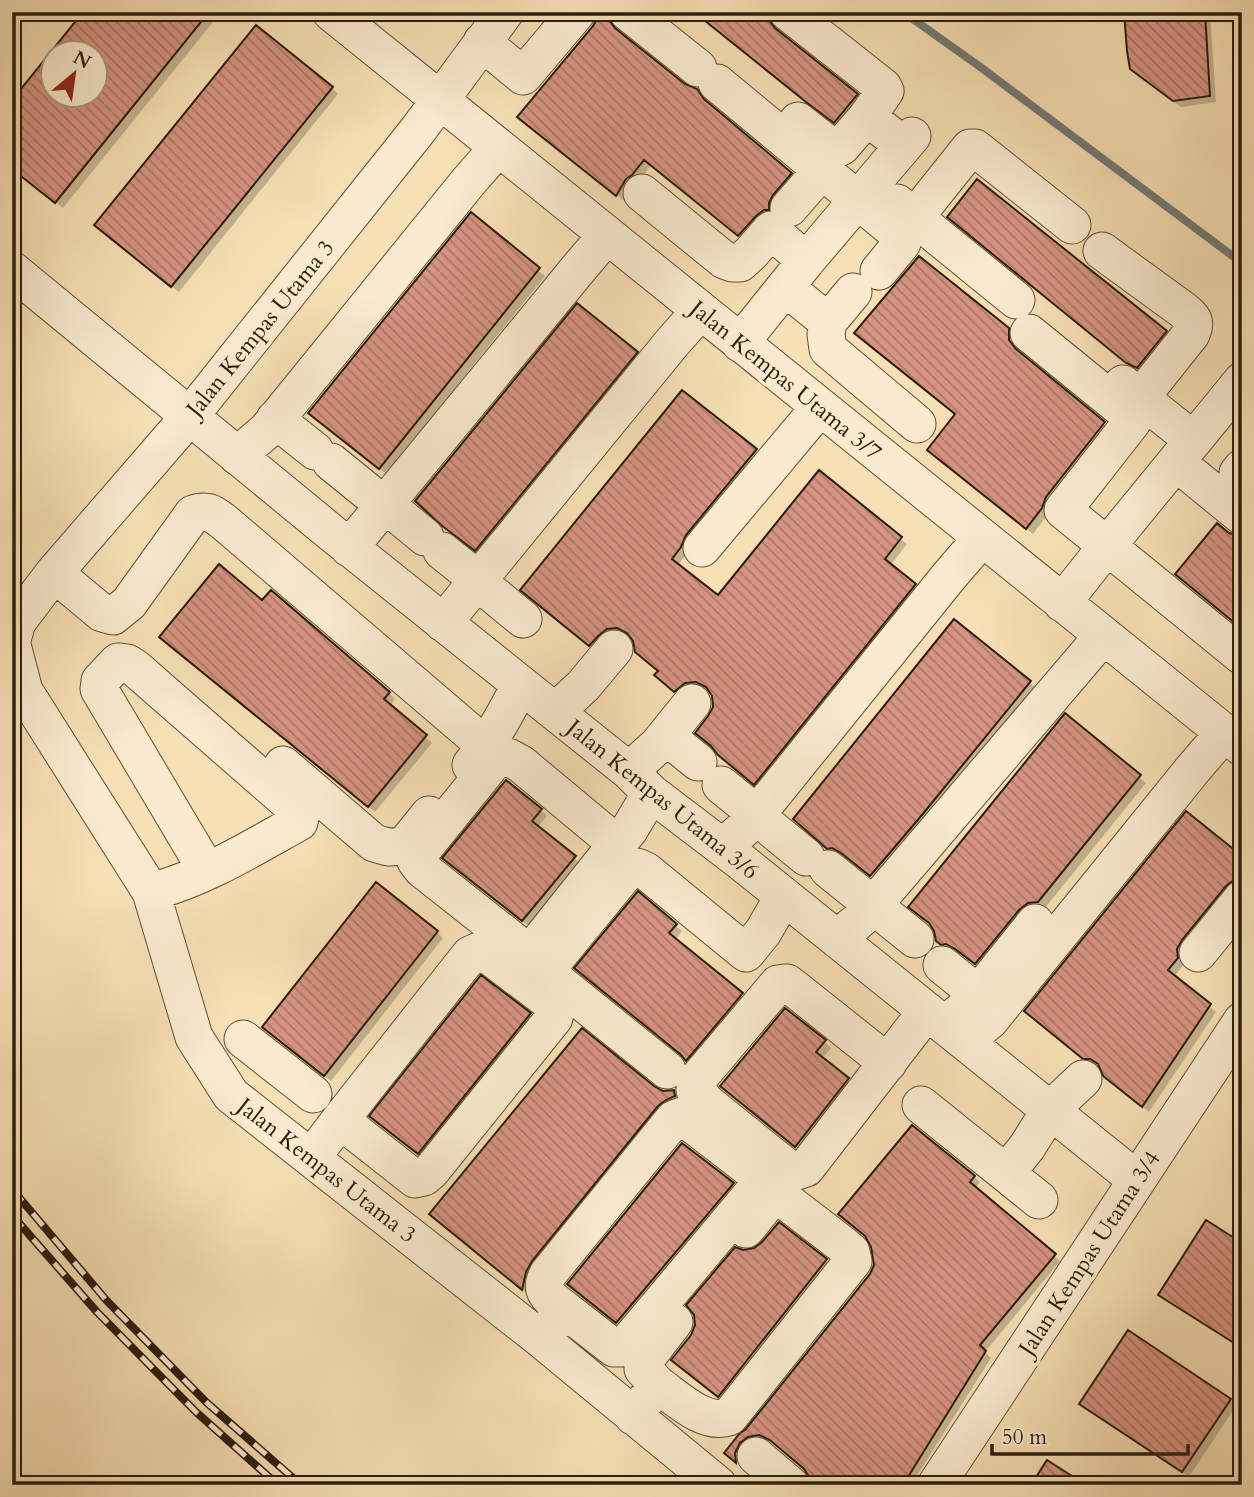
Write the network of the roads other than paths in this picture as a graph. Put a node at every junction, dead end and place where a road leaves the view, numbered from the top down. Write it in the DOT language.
graph roads {
  1 [pos="331,12"];
  2 [pos="577,12"];
  3 [pos="628,12"];
  4 [pos="663,12"];
  5 [pos="788,12"];
  6 [pos="491,22"];
  7 [pos="718,70"];
  8 [pos="439,100"];
  9 [pos="867,117"];
  10 [pos="498,148"];
  11 [pos="822,170"];
  12 [pos="865,191"];
  13 [pos="642,193"];
  14 [pos="789,208"];
  15 [pos="915,217"];
  16 [pos="1072,225"];
  17 [pos="599,229"];
  18 [pos="1102,251"];
  19 [pos="12,270"];
  20 [pos="795,274"];
  21 [pos="706,315"];
  22 [pos="1027,316"];
  23 [pos="828,322"];
  24 [pos="740,343"];
  25 [pos="1242,381"];
  26 [pos="1140,398"];
  27 [pos="820,407"];
  28 [pos="189,417"];
  29 [pos="275,419"];
  30 [pos="917,424"];
  31 [pos="1184,451"];
  32 [pos="237,456"];
  33 [pos="1242,468"];
  34 [pos="1242,482"];
  35 [pos="376,498"];
  36 [pos="1242,516"];
  37 [pos="982,538"];
  38 [pos="342,542"];
  39 [pos="1107,546"];
  40 [pos="702,548"];
  41 [pos="54,573"];
  42 [pos="483,585"];
  43 [pos="1062,603"];
  44 [pos="523,619"];
  45 [pos="449,628"];
  46 [pos="1104,636"];
  47 [pos="12,640"];
  48 [pos="12,645"];
  49 [pos="614,649"];
  50 [pos="1242,656"];
  51 [pos="520,685"];
  52 [pos="692,703"];
  53 [pos="555,712"];
  54 [pos="666,736"];
  55 [pos="1233,740"];
  56 [pos="486,746"];
  57 [pos="833,753"];
  58 [pos="279,762"];
  59 [pos="640,782"];
  60 [pos="764,821"];
  61 [pos="617,844"];
  62 [pos="731,853"];
  63 [pos="207,871"];
  64 [pos="151,892"];
  65 [pos="784,896"];
  66 [pos="1242,900"];
  67 [pos="873,905"];
  68 [pos="1035,923"];
  69 [pos="837,939"];
  70 [pos="915,939"];
  71 [pos="1198,953"];
  72 [pos="942,965"];
  73 [pos="978,994"];
  74 [pos="1242,1021"];
  75 [pos="946,1026"];
  76 [pos="888,1063"];
  77 [pos="667,1070"];
  78 [pos="1083,1079"];
  79 [pos="313,1094"];
  80 [pos="231,1095"];
  81 [pos="921,1105"];
  82 [pos="1049,1110"];
  83 [pos="340,1120"];
  84 [pos="312,1157"];
  85 [pos="1006,1174"];
  86 [pos="1137,1180"];
  87 [pos="1039,1200"];
  88 [pos="564,1309"];
  89 [pos="541,1339"];
  90 [pos="658,1385"];
  91 [pos="633,1416"];
  92 [pos="756,1456"];
  93 [pos="718,1485"];
  94 [pos="790,1485"];
  95 [pos="936,1485"];
  1 -- 8 [label="street, Jalan Kempas Utama 3/7"];
  2 -- 6 [label="street"];
  3 -- 7 [label="street"];
  4 -- 7 [label="street"];
  5 -- 9 [label="street"];
  6 -- 8 [label="street, Jalan Kempas Utama 3"];
  7 -- 9 [label="street"];
  7 -- 11 [label="street"];
  8 -- 10 [label="street, Jalan Kempas Utama 3/7"];
  8 -- 28 [label="street, Jalan Kempas Utama 3"];
  9 -- 12 [label="street"];
  10 -- 17 [label="street, Jalan Kempas Utama 3/7"];
  10 -- 29 [label="street"];
  11 -- 12 [label="street"];
  11 -- 14 [label="street"];
  12 -- 15 [label="street"];
  12 -- 20 [label="street"];
  12 -- 23 [label="street"];
  13 -- 20 [label="street"];
  15 -- 16 [label="street"];
  15 -- 22 [label="street"];
  17 -- 21 [label="street, Jalan Kempas Utama 3/7"];
  17 -- 35 [label="street"];
  18 -- 26 [label="street"];
  19 -- 28 [label="street, Jalan Kempas Utama 3/6"];
  20 -- 23 [label="street"];
  20 -- 24 [label="street"];
  21 -- 24 [label="street, Jalan Kempas Utama 3/7"];
  21 -- 42 [label="street"];
  22 -- 26 [label="street"];
  22 -- 39 [label="street"];
  23 -- 30 [label="street"];
  24 -- 27 [label="street, Jalan Kempas Utama 3/7"];
  25 -- 31 [label="street"];
  26 -- 31 [label="street"];
  27 -- 37 [label="street, Jalan Kempas Utama 3/7"];
  27 -- 40 [label="street"];
  28 -- 32 [label="street, Jalan Kempas Utama 3/6"];
  28 -- 41 [label="street, Jalan Kempas Utama 3"];
  29 -- 32 [label="street"];
  29 -- 35 [label="street"];
  31 -- 36 [label="street"];
  31 -- 39 [label="street"];
  32 -- 38 [label="street, Jalan Kempas Utama 3/6"];
  33 -- 34 [label="street"];
  35 -- 38 [label="street"];
  35 -- 42 [label="street"];
  37 -- 43 [label="street, Jalan Kempas Utama 3/7"];
  37 -- 60 [label="street"];
  38 -- 45 [label="street, Jalan Kempas Utama 3/6"];
  39 -- 43 [label="street"];
  39 -- 50 [label="street"];
  41 -- 47 [label="street, Jalan Kempas Utama 3"];
  41 -- 56 [label="street"];
  42 -- 44 [label="street"];
  42 -- 45 [label="street"];
  43 -- 46 [label="street, Jalan Kempas Utama 3/7"];
  45 -- 51 [label="street, Jalan Kempas Utama 3/6"];
  46 -- 55 [label="street, Jalan Kempas Utama 3/7"];
  46 -- 67 [label="street"];
  48 -- 64 [label="street, Jalan Kempas Utama 3"];
  49 -- 53 [label="street"];
  51 -- 53 [label="street, Jalan Kempas Utama 3/6"];
  51 -- 56 [label="street"];
  52 -- 54 [label="street"];
  53 -- 59 [label="street, Jalan Kempas Utama 3/6"];
  54 -- 59 [label="street"];
  54 -- 60 [label="street"];
  55 -- 75 [label="street"];
  56 -- 58 [label="street"];
  57 -- 60 [label="street"];
  59 -- 61 [label="street"];
  59 -- 62 [label="street, Jalan Kempas Utama 3/6"];
  60 -- 62 [label="street"];
  60 -- 67 [label="street"];
  61 -- 61 [label="street"];
  62 -- 65 [label="street, Jalan Kempas Utama 3/6"];
  63 -- 63 [label="street"];
  63 -- 64 [label="street"];
  64 -- 80 [label="street, Jalan Kempas Utama 3"];
  65 -- 69 [label="street, Jalan Kempas Utama 3/6"];
  65 -- 77 [label="street"];
  66 -- 71 [label="street"];
  67 -- 69 [label="street"];
  67 -- 70 [label="street"];
  68 -- 73 [label="street"];
  69 -- 75 [label="street, Jalan Kempas Utama 3/6"];
  72 -- 73 [label="street"];
  73 -- 75 [label="street"];
  74 -- 86 [label="street, Jalan Kempas Utama 3/4"];
  75 -- 76 [label="street"];
  75 -- 82 [label="street, Jalan Kempas Utama 3/6"];
  76 -- 76 [label="street"];
  78 -- 82 [label="street"];
  79 -- 80 [label="street"];
  80 -- 84 [label="street, Jalan Kempas Utama 3"];
  81 -- 85 [label="street"];
  82 -- 85 [label="street"];
  82 -- 86 [label="street, Jalan Kempas Utama 3/6"];
  83 -- 83 [label="street"];
  83 -- 84 [label="street"];
  84 -- 89 [label="street, Jalan Kempas Utama 3"];
  85 -- 87 [label="street"];
  86 -- 95 [label="street, Jalan Kempas Utama 3/4"];
  88 -- 88 [label="street"];
  88 -- 89 [label="street"];
  89 -- 91 [label="street, Jalan Kempas Utama 3"];
  90 -- 90 [label="street"];
  90 -- 91 [label="street"];
  91 -- 93 [label="street, Jalan Kempas Utama 3"];
  92 -- 94 [label="street"];
}
